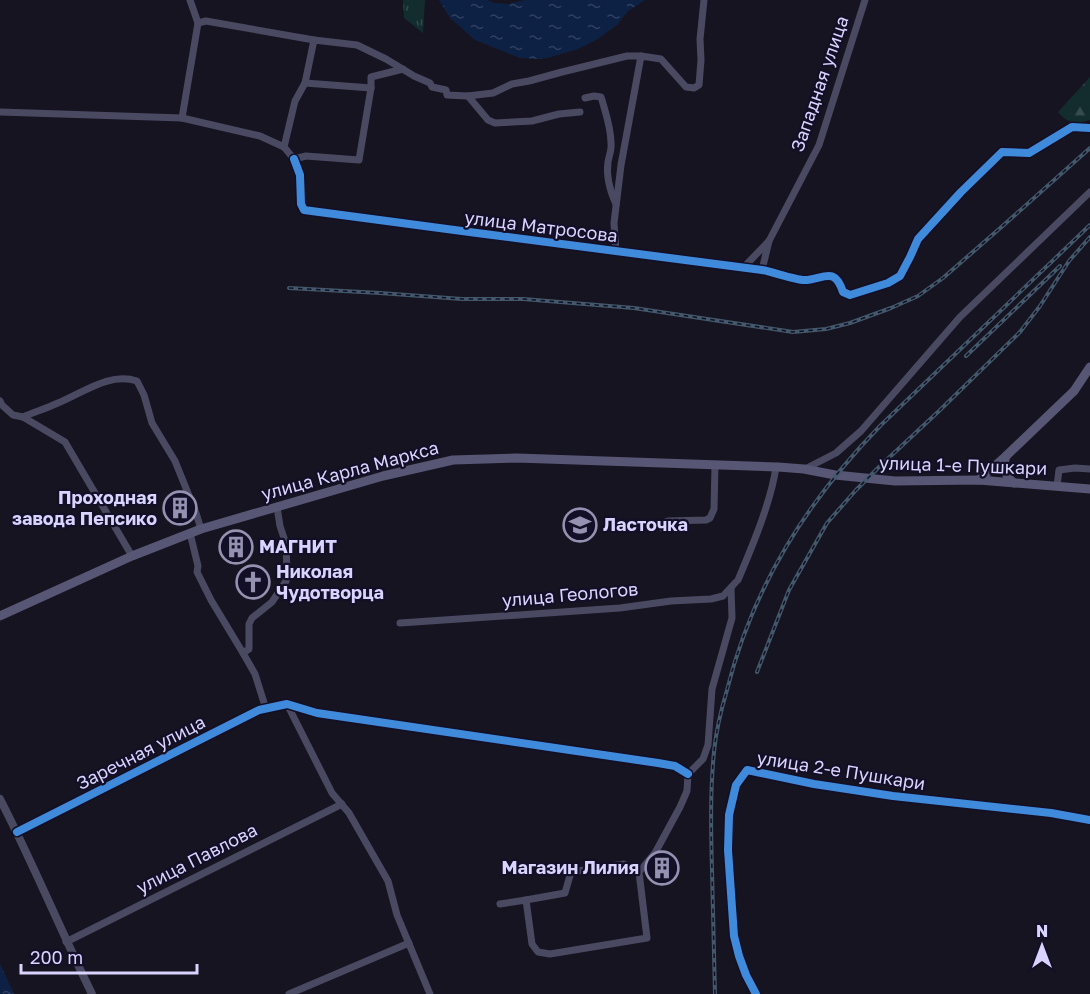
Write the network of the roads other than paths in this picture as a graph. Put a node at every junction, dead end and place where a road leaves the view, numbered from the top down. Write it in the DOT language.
graph roads {
  1 [pos="190,0"];
  2 [pos="704,0"];
  3 [pos="865,0"];
  4 [pos="198,23"];
  5 [pos="314,40"];
  6 [pos="641,56"];
  7 [pos="403,69"];
  8 [pos="305,83"];
  9 [pos="371,88"];
  10 [pos="468,96"];
  11 [pos="585,98"];
  12 [pos="580,111"];
  13 [pos="0,112"];
  14 [pos="182,118"];
  15 [pos="1090,128"];
  16 [pos="611,139"];
  17 [pos="284,147"];
  18 [pos="294,159"];
  19 [pos="620,171"];
  20 [pos="1090,192"];
  21 [pos="616,204"];
  22 [pos="769,241"];
  23 [pos="616,252"];
  24 [pos="744,267"];
  25 [pos="762,270"];
  26 [pos="1090,367"];
  27 [pos="0,401"];
  28 [pos="23,417"];
  29 [pos="1006,456"];
  30 [pos="716,465"];
  31 [pos="776,467"];
  32 [pos="804,469"];
  33 [pos="1090,469"];
  34 [pos="836,475"];
  35 [pos="979,480"];
  36 [pos="1014,483"];
  37 [pos="1057,486"];
  38 [pos="1090,489"];
  39 [pos="276,507"];
  40 [pos="662,528"];
  41 [pos="201,529"];
  42 [pos="190,533"];
  43 [pos="132,555"];
  44 [pos="735,583"];
  45 [pos="0,616"];
  46 [pos="400,623"];
  47 [pos="243,653"];
  48 [pos="284,705"];
  49 [pos="266,709"];
  50 [pos="688,774"];
  51 [pos="0,799"];
  52 [pos="342,804"];
  53 [pos="1090,820"];
  54 [pos="17,832"];
  55 [pos="639,872"];
  56 [pos="526,900"];
  57 [pos="500,904"];
  58 [pos="66,942"];
  59 [pos="410,943"];
  60 [pos="92,994"];
  61 [pos="289,994"];
  62 [pos="430,994"];
  63 [pos="756,994"];
  1 -- 4 [label="street"];
  2 -- 6 [label="street"];
  3 -- 22 [label="street, Западная улица"];
  4 -- 5 [label="street"];
  4 -- 14 [label="street"];
  5 -- 7 [label="street"];
  5 -- 8 [label="street"];
  6 -- 10 [label="street"];
  6 -- 19 [label="street"];
  7 -- 9 [label="street"];
  7 -- 10 [label="street"];
  8 -- 9 [label="street"];
  8 -- 17 [label="street"];
  9 -- 18 [label="street"];
  10 -- 12 [label="street"];
  11 -- 16 [label="street"];
  13 -- 14 [label="street"];
  14 -- 17 [label="street"];
  15 -- 25 [label="street, улица Матросова"];
  16 -- 19 [label="street"];
  16 -- 21 [label="street"];
  17 -- 18 [label="street"];
  18 -- 23 [label="street, улица Матросова"];
  19 -- 21 [label="street"];
  20 -- 32 [label="street"];
  21 -- 23 [label="street"];
  22 -- 24 [label="street"];
  22 -- 25 [label="street"];
  23 -- 24 [label="street, улица Матросова"];
  24 -- 25 [label="street, улица Матросова"];
  26 -- 29 [label="main road"];
  27 -- 28 [label="street"];
  28 -- 41 [label="street"];
  28 -- 43 [label="street"];
  29 -- 35 [label="main road"];
  29 -- 36 [label="main road"];
  30 -- 31 [label="main road, улица Карла Маркса"];
  30 -- 39 [label="main road, улица Карла Маркса"];
  30 -- 40 [label="street"];
  31 -- 32 [label="main road, улица Карла Маркса"];
  31 -- 44 [label="street"];
  32 -- 34 [label="main road, улица Карла Маркса"];
  33 -- 37 [label="street"];
  34 -- 35 [label="main road, улица 1-е Пушкари"];
  35 -- 36 [label="main road, улица 1-е Пушкари"];
  36 -- 37 [label="main road, улица 1-е Пушкари"];
  37 -- 38 [label="main road, улица 1-е Пушкари"];
  39 -- 41 [label="main road, улица Карла Маркса"];
  39 -- 47 [label="street"];
  41 -- 42 [label="main road, улица Карла Маркса"];
  42 -- 43 [label="main road, улица Карла Маркса"];
  42 -- 47 [label="street"];
  43 -- 45 [label="main road, улица Карла Маркса"];
  44 -- 46 [label="street, улица Геологов"];
  44 -- 50 [label="street"];
  47 -- 49 [label="street"];
  48 -- 49 [label="street, Заречная улица"];
  48 -- 50 [label="street"];
  48 -- 52 [label="street"];
  49 -- 54 [label="street, Заречная улица"];
  50 -- 55 [label="street"];
  51 -- 54 [label="street"];
  52 -- 58 [label="street, улица Павлова"];
  52 -- 59 [label="street"];
  53 -- 63 [label="street, улица 2-е Пушкари"];
  54 -- 58 [label="street"];
  55 -- 56 [label="street"];
  55 -- 56 [label="street"];
  56 -- 57 [label="street"];
  58 -- 60 [label="street"];
  59 -- 61 [label="street"];
  59 -- 62 [label="street"];
}
